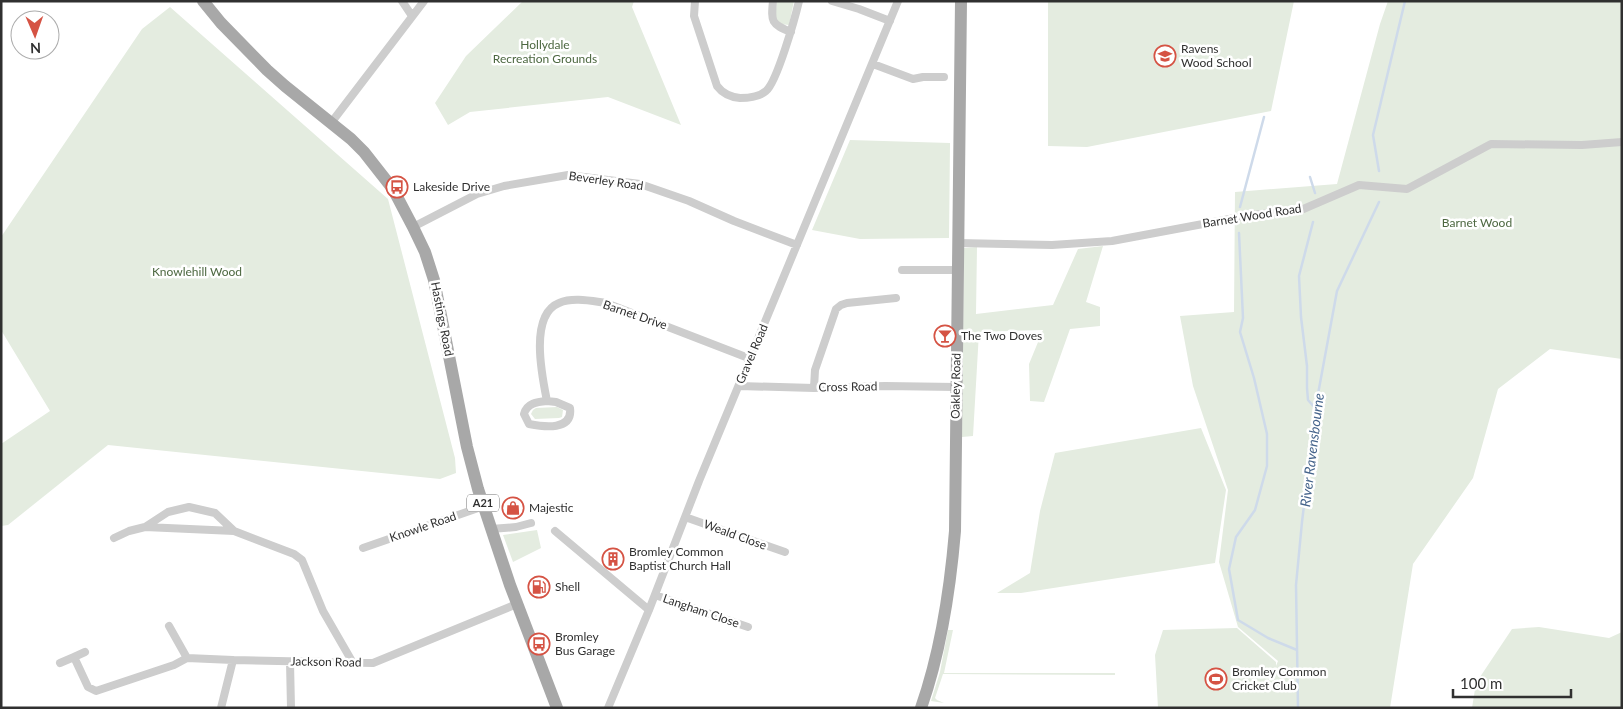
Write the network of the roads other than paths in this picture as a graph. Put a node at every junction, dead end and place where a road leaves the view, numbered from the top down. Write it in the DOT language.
graph roads {
  1 [pos="203,1"];
  2 [pos="402,1"];
  3 [pos="424,1"];
  4 [pos="695,1"];
  5 [pos="774,1"];
  6 [pos="799,1"];
  7 [pos="832,1"];
  8 [pos="898,1"];
  9 [pos="961,1"];
  10 [pos="412,16"];
  11 [pos="890,21"];
  12 [pos="791,32"];
  13 [pos="873,64"];
  14 [pos="944,77"];
  15 [pos="332,124"];
  16 [pos="1622,142"];
  17 [pos="413,227"];
  18 [pos="958,243"];
  19 [pos="798,245"];
  20 [pos="902,270"];
  21 [pos="957,270"];
  22 [pos="896,298"];
  23 [pos="751,359"];
  24 [pos="739,386"];
  25 [pos="956,387"];
  26 [pos="814,388"];
  27 [pos="547,401"];
  28 [pos="484,506"];
  29 [pos="685,517"];
  30 [pos="532,523"];
  31 [pos="146,527"];
  32 [pos="491,529"];
  33 [pos="234,531"];
  34 [pos="555,531"];
  35 [pos="114,538"];
  36 [pos="363,548"];
  37 [pos="784,552"];
  38 [pos="655,595"];
  39 [pos="517,604"];
  40 [pos="649,610"];
  41 [pos="169,626"];
  42 [pos="748,627"];
  43 [pos="85,652"];
  44 [pos="74,656"];
  45 [pos="187,658"];
  46 [pos="232,660"];
  47 [pos="60,662"];
  48 [pos="290,662"];
  49 [pos="353,663"];
  50 [pos="221,708"];
  51 [pos="291,708"];
  52 [pos="557,708"];
  53 [pos="608,708"];
  54 [pos="921,708"];
  1 -- 15 [label="main road, Hastings Road / A21"];
  2 -- 10 [label="street"];
  3 -- 10 [label="street"];
  4 -- 12 [label="street"];
  5 -- 12 [label="street"];
  6 -- 12 [label="street"];
  7 -- 11 [label="street"];
  8 -- 11 [label="street, Gravel Road"];
  9 -- 18 [label="main road, Oakley Road"];
  10 -- 15 [label="street"];
  11 -- 13 [label="street, Gravel Road"];
  13 -- 14 [label="street"];
  13 -- 19 [label="street, Gravel Road"];
  15 -- 17 [label="main road, Hastings Road / A21"];
  16 -- 18 [label="street, Barnet Wood Road"];
  17 -- 19 [label="street, Beverley Road"];
  17 -- 28 [label="main road, Hastings Road / A21"];
  18 -- 21 [label="main road, Oakley Road"];
  19 -- 23 [label="street, Gravel Road"];
  20 -- 21 [label="street"];
  21 -- 25 [label="main road, Oakley Road"];
  22 -- 26 [label="street"];
  23 -- 24 [label="street, Gravel Road"];
  23 -- 27 [label="street, Barnet Drive"];
  24 -- 26 [label="street, Cross Road"];
  24 -- 29 [label="street, Gravel Road"];
  25 -- 26 [label="street, Cross Road"];
  25 -- 54 [label="main road, Oakley Road"];
  27 -- 27 [label="street"];
  28 -- 32 [label="main road, Hastings Road / A21"];
  28 -- 36 [label="street, Knowle Road"];
  29 -- 37 [label="street, Weald Close"];
  29 -- 38 [label="street, Gravel Road"];
  30 -- 32 [label="street"];
  31 -- 33 [label="street"];
  31 -- 33 [label="street"];
  31 -- 35 [label="street"];
  32 -- 39 [label="main road, Hastings Road / A21"];
  33 -- 49 [label="street"];
  34 -- 40 [label="street"];
  38 -- 40 [label="street, Gravel Road"];
  38 -- 42 [label="street, Langham Close"];
  39 -- 49 [label="street, Jackson Road"];
  39 -- 52 [label="main road, Hastings Road / A21"];
  40 -- 53 [label="street, Gravel Road"];
  41 -- 45 [label="street"];
  43 -- 44 [label="street"];
  44 -- 45 [label="street"];
  44 -- 47 [label="street"];
  45 -- 46 [label="street, Jackson Road"];
  46 -- 48 [label="street, Jackson Road"];
  46 -- 50 [label="street"];
  48 -- 49 [label="street, Jackson Road"];
  48 -- 51 [label="street"];
}
